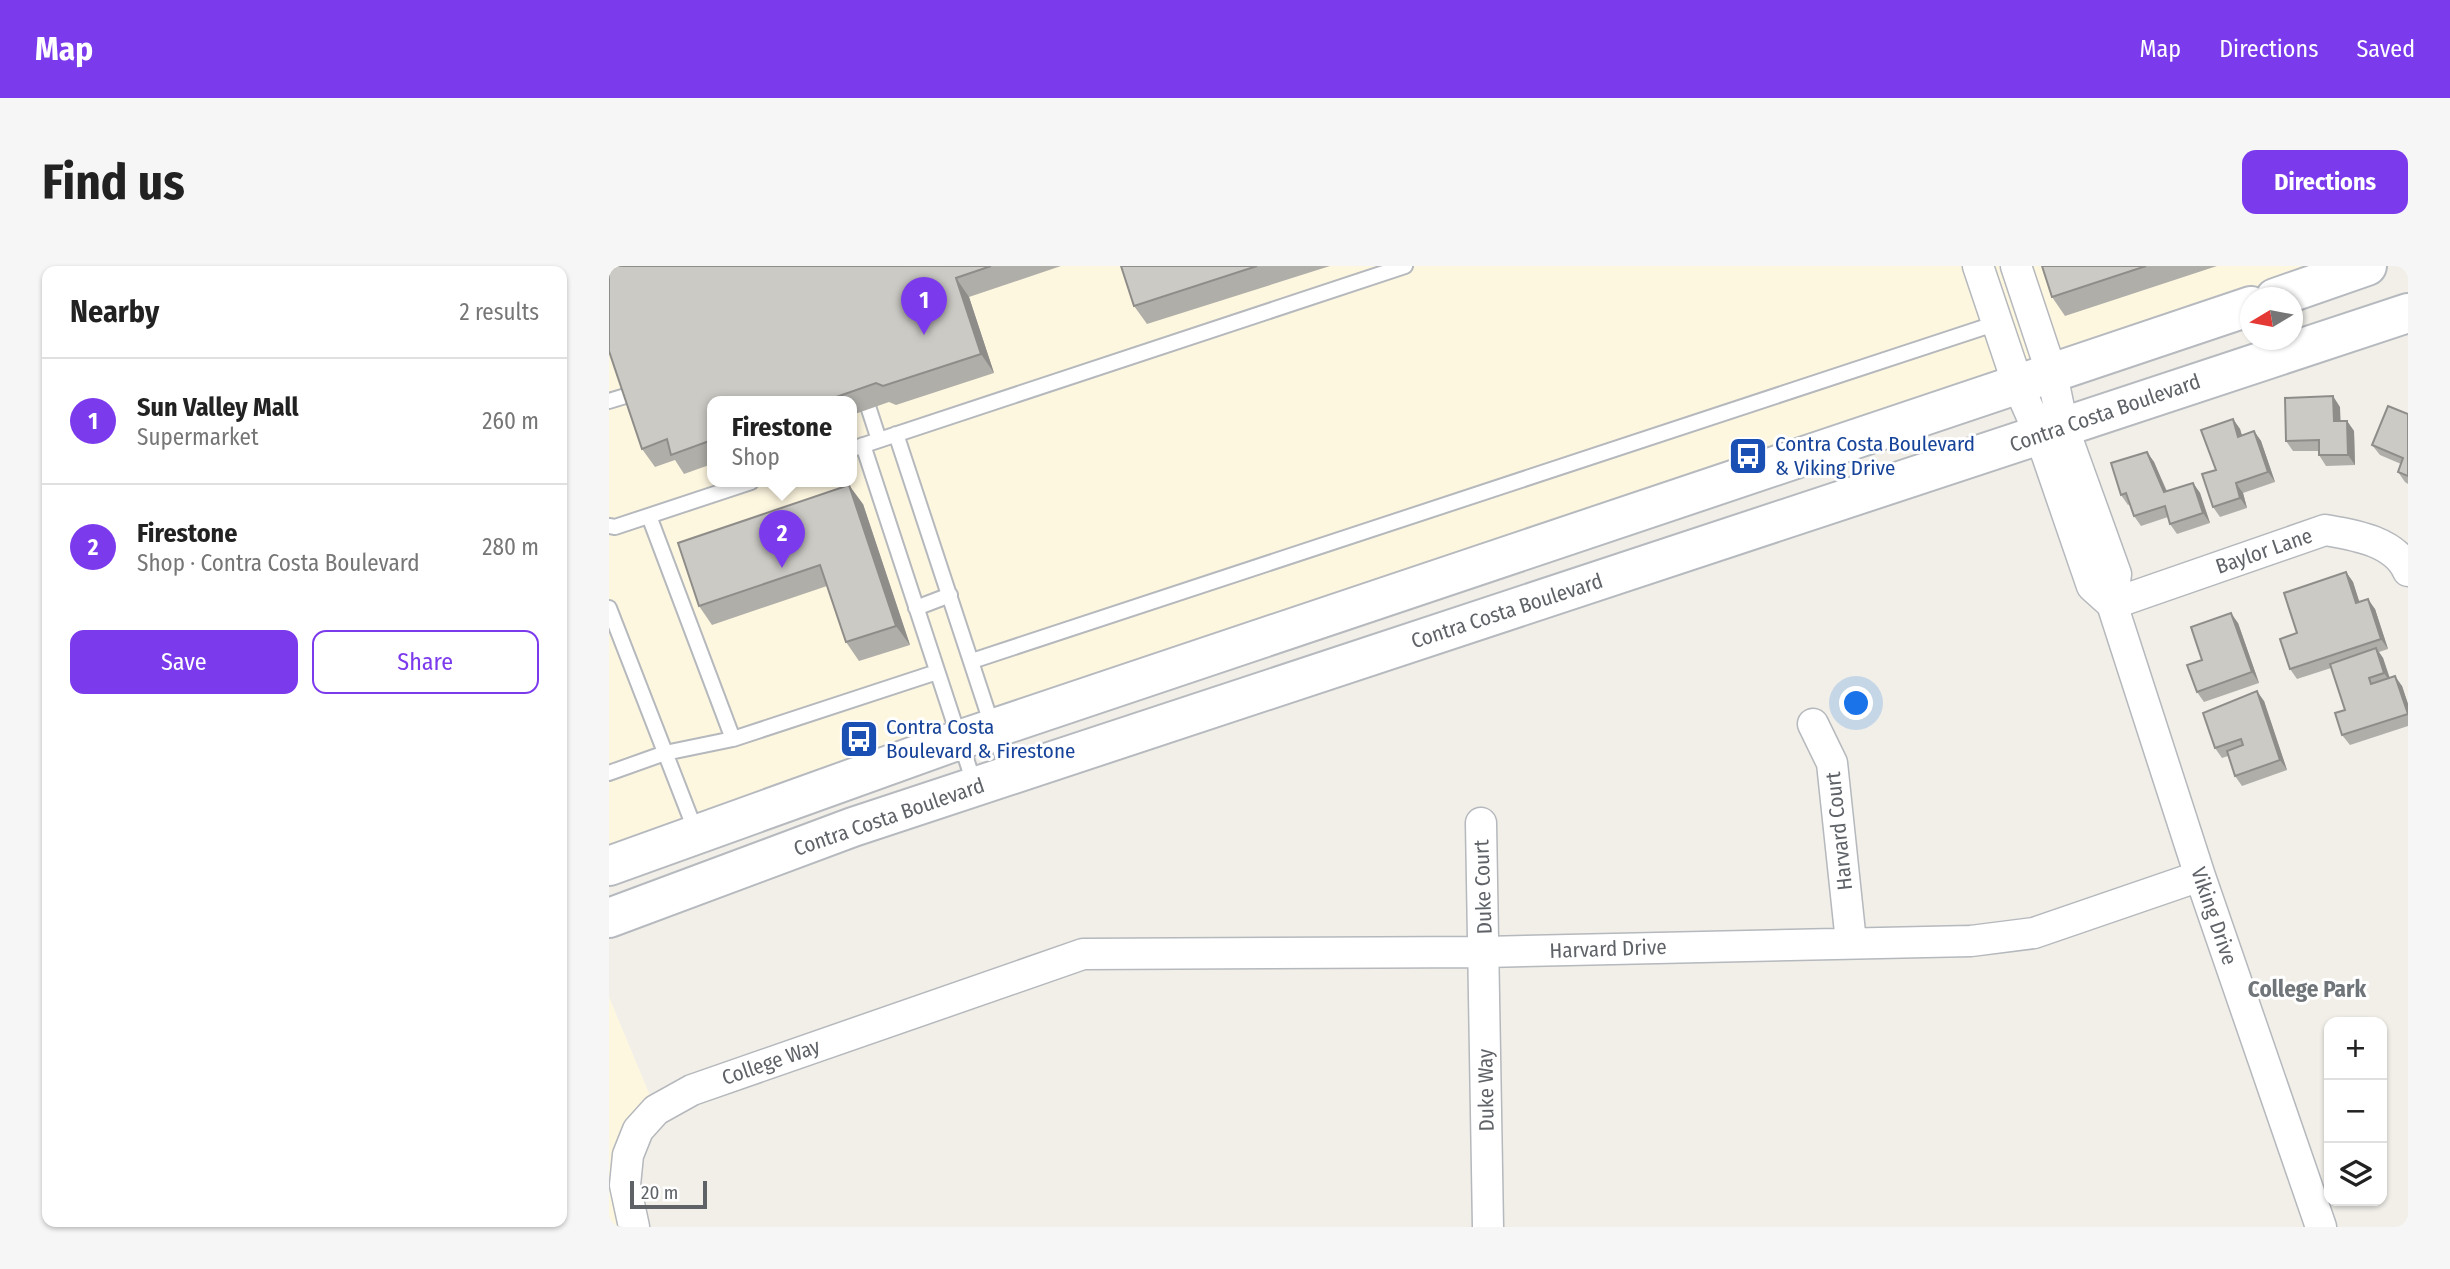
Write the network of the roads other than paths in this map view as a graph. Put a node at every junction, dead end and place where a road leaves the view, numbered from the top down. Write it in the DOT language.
graph roads {
  1 [pos="1405,266"];
  2 [pos="1978,266"];
  3 [pos="2016,266"];
  4 [pos="2367,266"];
  5 [pos="2303,288"];
  6 [pos="2240,310"];
  7 [pos="2408,313"];
  8 [pos="1997,323"];
  9 [pos="858,378"];
  10 [pos="2035,380"];
  11 [pos="632,394"];
  12 [pos="609,401"];
  13 [pos="2051,431"];
  14 [pos="896,434"];
  15 [pos="879,440"];
  16 [pos="857,447"];
  17 [pos="736,487"];
  18 [pos="649,516"];
  19 [pos="609,526"];
  20 [pos="2408,571"];
  21 [pos="950,595"];
  22 [pos="2112,604"];
  23 [pos="609,608"];
  24 [pos="916,608"];
  25 [pos="972,661"];
  26 [pos="937,673"];
  27 [pos="1813,724"];
  28 [pos="976,734"];
  29 [pos="733,738"];
  30 [pos="665,753"];
  31 [pos="609,774"];
  32 [pos="992,781"];
  33 [pos="1481,822"];
  34 [pos="697,833"];
  35 [pos="609,866"];
  36 [pos="2200,876"];
  37 [pos="609,918"];
  38 [pos="1851,942"];
  39 [pos="1485,952"];
  40 [pos="1010,980"];
  41 [pos="634,1227"];
  42 [pos="1488,1227"];
  43 [pos="2321,1227"];
  1 -- 14 [label="lane"];
  2 -- 8 [label="street"];
  3 -- 10 [label="street"];
  4 -- 5 [label="main road"];
  6 -- 10 [label="main road"];
  7 -- 13 [label="main road, Contra Costa Boulevard"];
  8 -- 10 [label="street"];
  8 -- 25 [label="lane"];
  9 -- 15 [label="lane"];
  10 -- 13 [label="street, Viking Drive"];
  10 -- 28 [label="main road"];
  11 -- 12 [label="lane"];
  13 -- 22 [label="street, Viking Drive"];
  13 -- 32 [label="main road, Contra Costa Boulevard"];
  14 -- 15 [label="lane"];
  14 -- 21 [label="lane"];
  15 -- 16 [label="lane"];
  16 -- 24 [label="lane"];
  17 -- 18 [label="lane"];
  18 -- 19 [label="lane"];
  18 -- 29 [label="lane"];
  20 -- 22 [label="street, Baylor Lane"];
  21 -- 24 [label="lane"];
  21 -- 25 [label="lane"];
  22 -- 36 [label="street, Viking Drive"];
  23 -- 30 [label="lane"];
  24 -- 26 [label="lane"];
  25 -- 28 [label="lane"];
  26 -- 28 [label="lane"];
  26 -- 29 [label="lane"];
  27 -- 38 [label="street, Harvard Court"];
  28 -- 32 [label="lane"];
  28 -- 32 [label="lane"];
  28 -- 34 [label="main road"];
  29 -- 30 [label="lane"];
  30 -- 31 [label="lane"];
  30 -- 34 [label="lane"];
  32 -- 37 [label="main road, Contra Costa Boulevard"];
  33 -- 39 [label="street, Duke Court"];
  34 -- 35 [label="main road"];
  36 -- 38 [label="street, Harvard Drive"];
  36 -- 43 [label="street, Viking Drive"];
  38 -- 39 [label="street, Harvard Drive"];
  39 -- 40 [label="street, Harvard Drive"];
  39 -- 42 [label="street, Duke Way"];
  40 -- 41 [label="street, College Way"];
}
